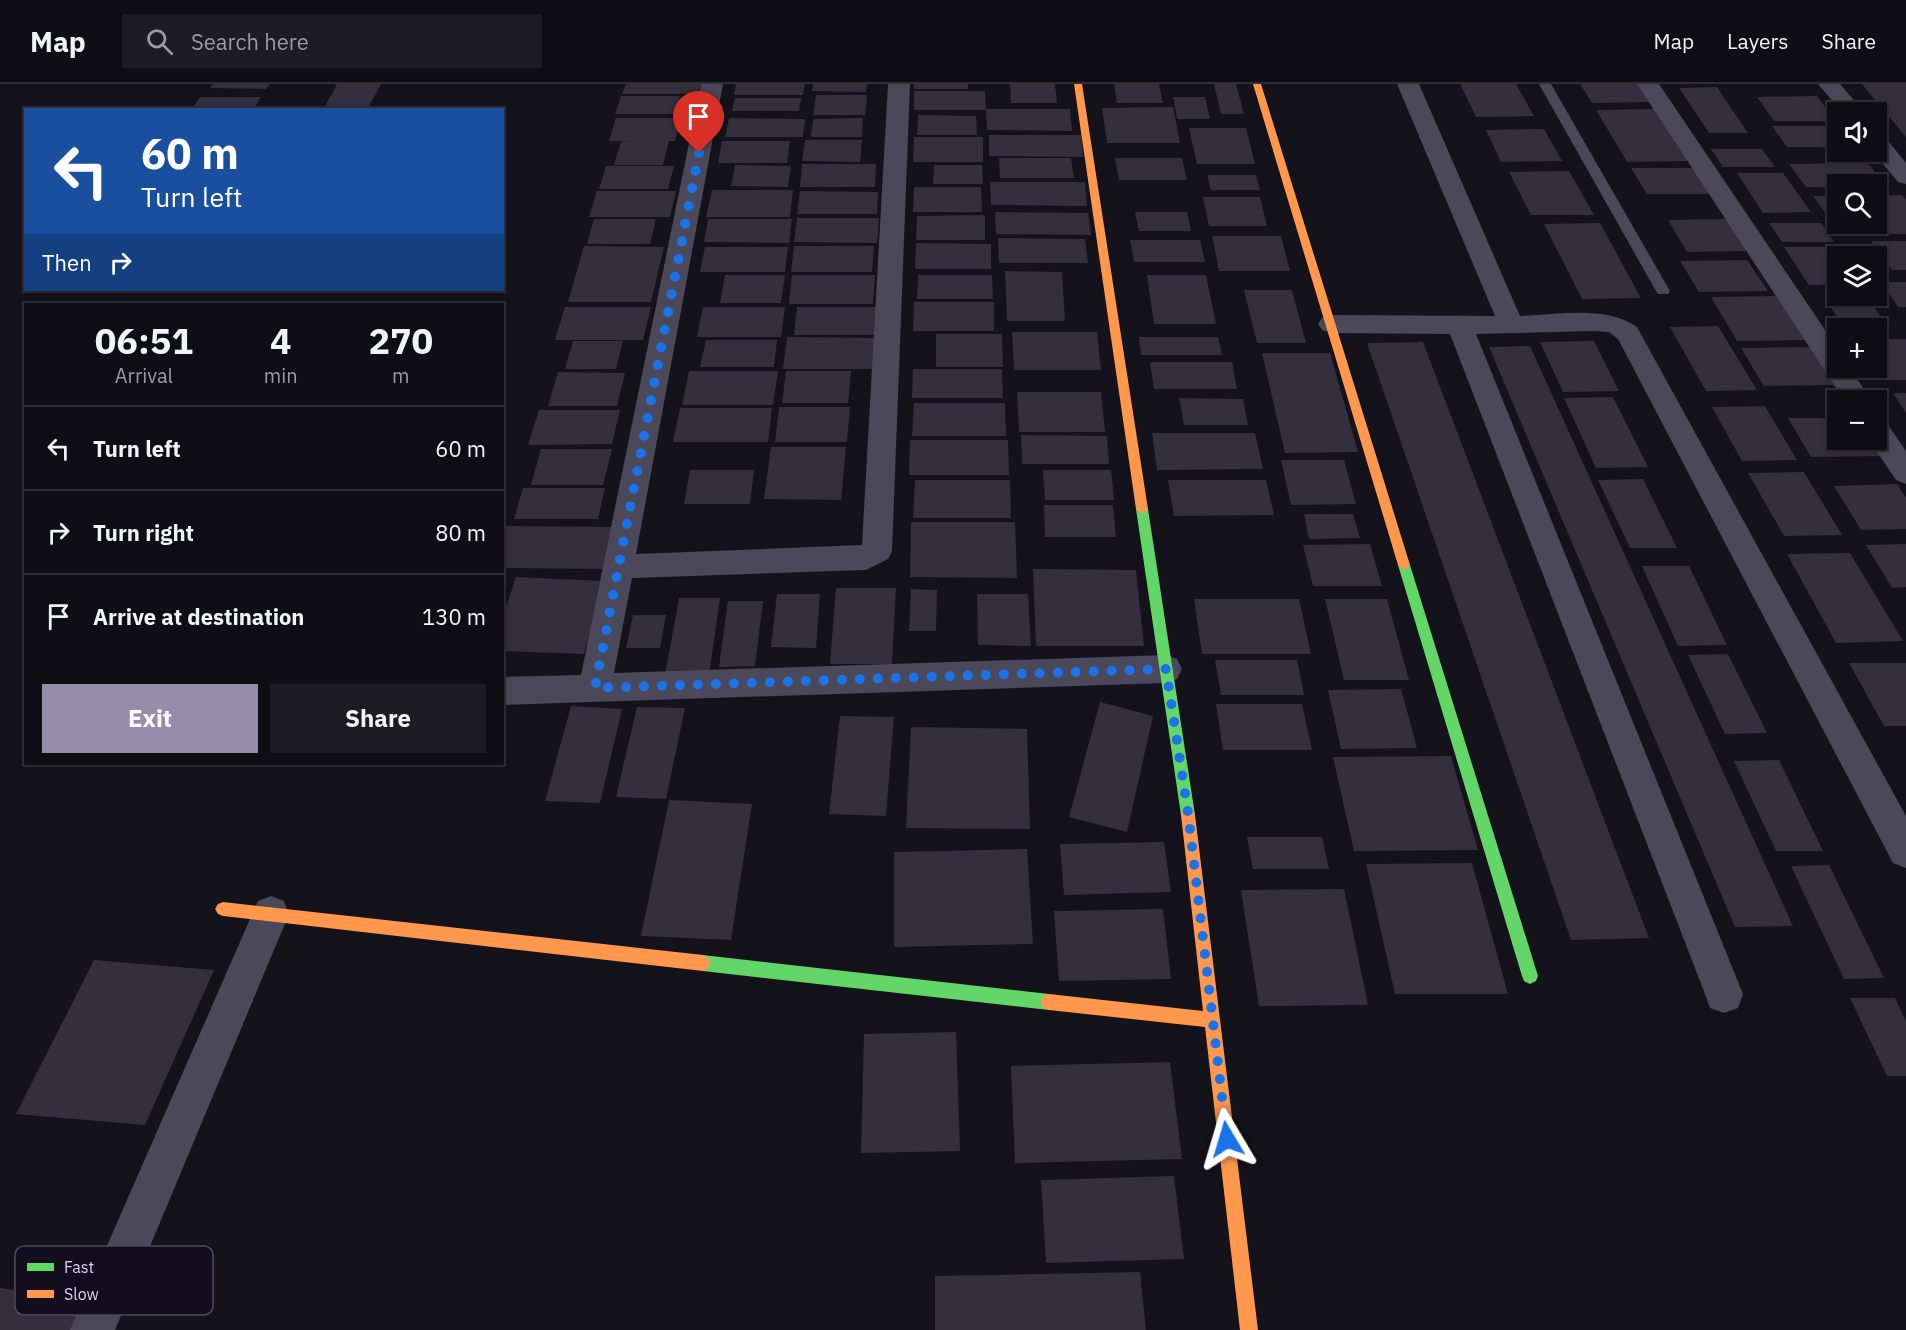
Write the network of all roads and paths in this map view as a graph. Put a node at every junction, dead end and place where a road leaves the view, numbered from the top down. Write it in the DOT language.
graph roads {
  1 [pos="712,84"];
  2 [pos="899,84"];
  3 [pos="1078,84"];
  4 [pos="1257,84"];
  5 [pos="1408,84"];
  6 [pos="1545,84"];
  7 [pos="1648,84"];
  8 [pos="1829,84"];
  9 [pos="1844,102"];
  10 [pos="1887,154"];
  11 [pos="1906,177"];
  12 [pos="1663,291"];
  13 [pos="1331,324"];
  14 [pos="1460,326"];
  15 [pos="1512,326"];
  16 [pos="1851,390"];
  17 [pos="1887,445"];
  18 [pos="1906,473"];
  19 [pos="619,566"];
  20 [pos="1166,669"];
  21 [pos="595,688"];
  22 [pos="504,691"];
  23 [pos="1906,851"];
  24 [pos="223,909"];
  25 [pos="272,914"];
  26 [pos="1530,976"];
  27 [pos="1724,994"];
  28 [pos="1212,1020"];
  29 [pos="128,1246"];
  30 [pos="98,1315"];
  31 [pos="92,1330"];
  32 [pos="1249,1330"];
  1 -- 19 [label="street"];
  2 -- 19 [label="street"];
  3 -- 20 [label="street"];
  4 -- 13 [label="street"];
  5 -- 15 [label="street"];
  6 -- 12 [label="lane"];
  7 -- 16 [label="street"];
  8 -- 9 [label="street"];
  10 -- 11 [label="street"];
  13 -- 14 [label="street"];
  13 -- 26 [label="street"];
  14 -- 15 [label="street"];
  14 -- 27 [label="street"];
  15 -- 23 [label="street"];
  17 -- 18 [label="street"];
  19 -- 21 [label="street"];
  20 -- 21 [label="street"];
  20 -- 28 [label="street"];
  21 -- 22 [label="street"];
  24 -- 25 [label="street"];
  25 -- 28 [label="street"];
  25 -- 29 [label="street"];
  28 -- 32 [label="street"];
  30 -- 31 [label="street"];
}
